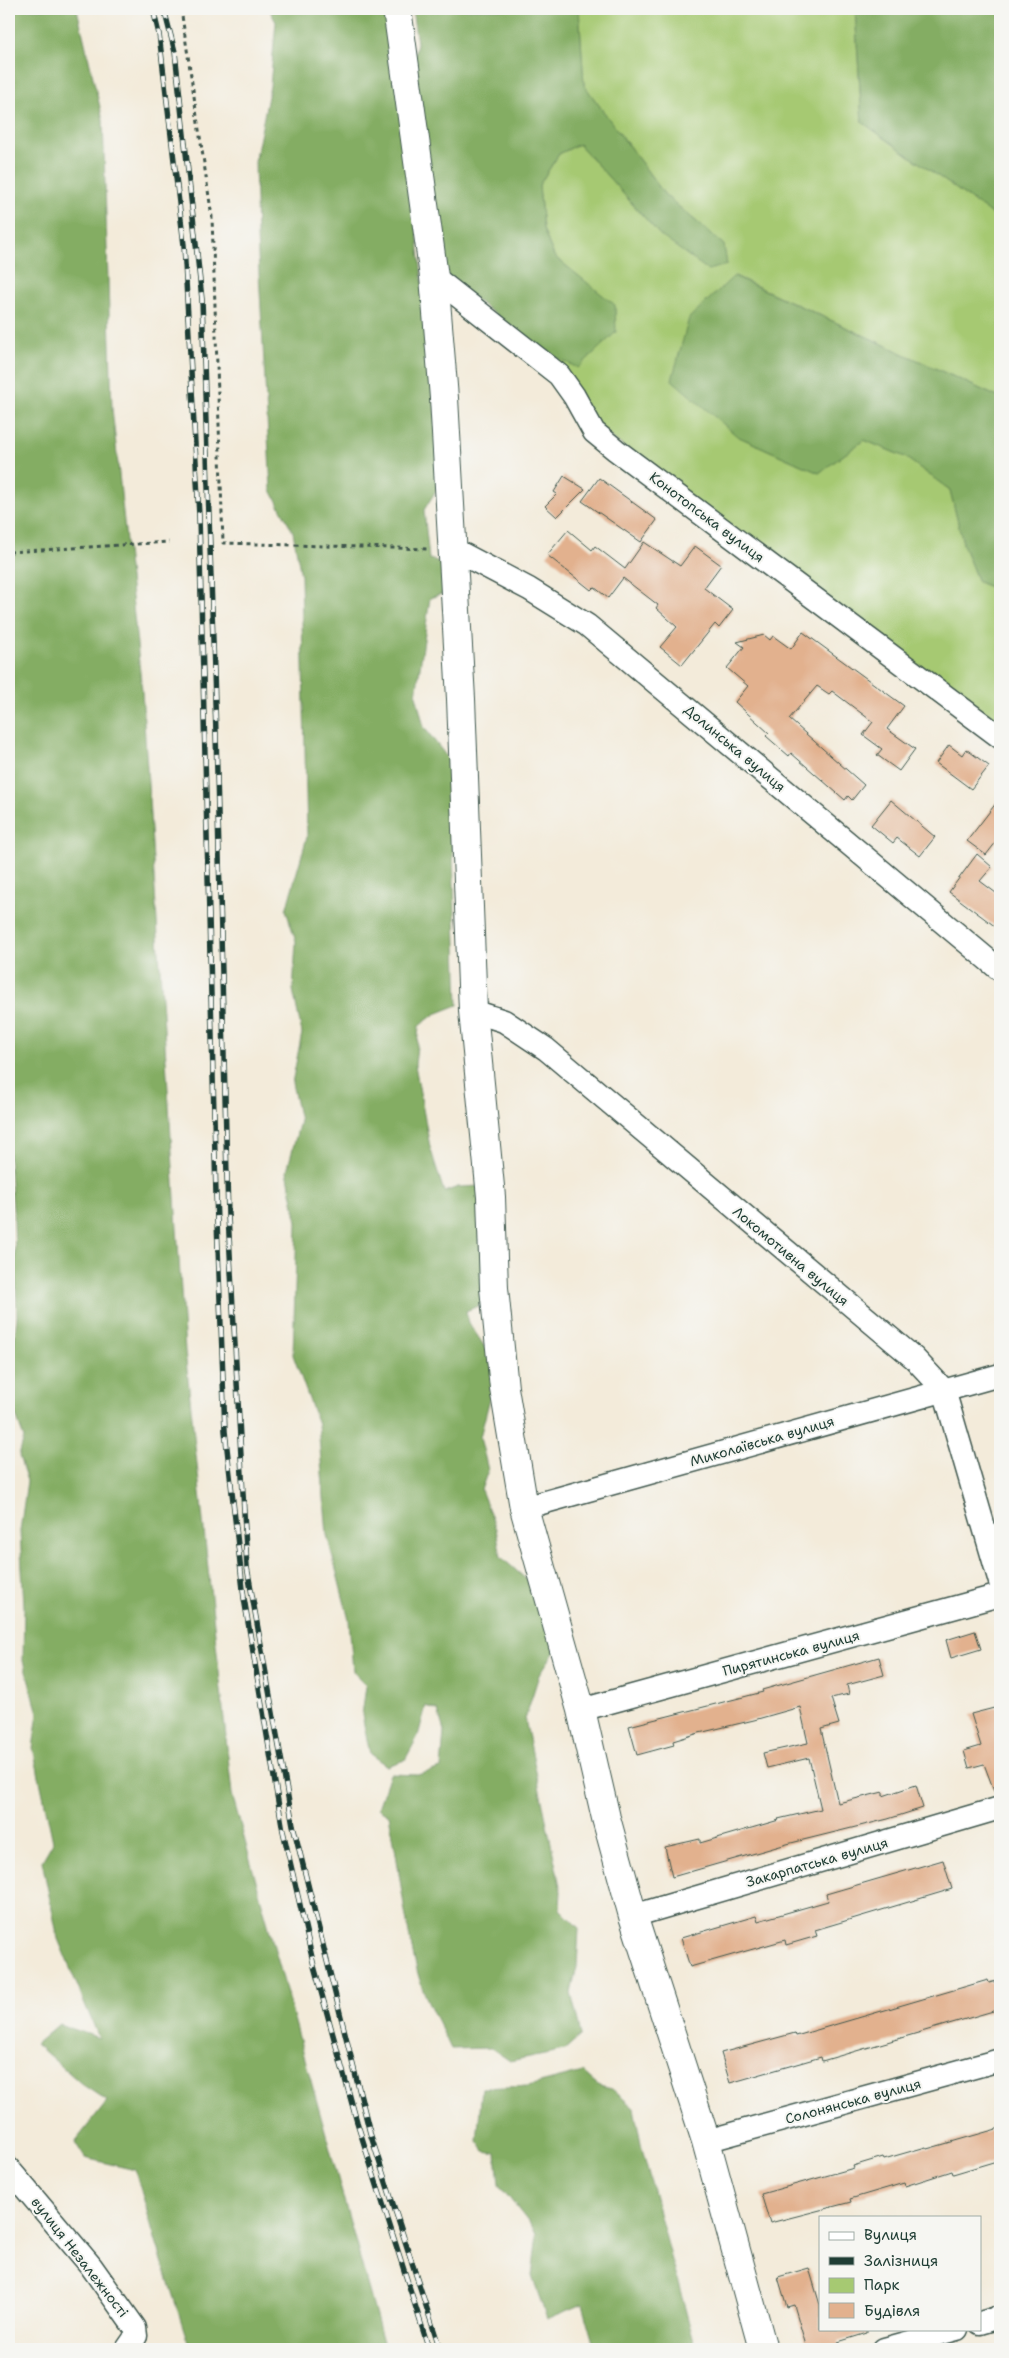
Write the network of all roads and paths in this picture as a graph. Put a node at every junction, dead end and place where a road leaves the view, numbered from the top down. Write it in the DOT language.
graph roads {
  1 [pos="181,9"];
  2 [pos="397,9"];
  3 [pos="434,277"];
  4 [pos="169,542"];
  5 [pos="453,549"];
  6 [pos="9,552"];
  7 [pos="1000,737"];
  8 [pos="1000,970"];
  9 [pos="473,1011"];
  10 [pos="1000,1375"];
  11 [pos="944,1390"];
  12 [pos="524,1508"];
  13 [pos="1000,1582"];
  14 [pos="1000,1594"];
  15 [pos="581,1710"];
  16 [pos="1000,1808"];
  17 [pos="633,1916"];
  18 [pos="1000,2060"];
  19 [pos="706,2142"];
  20 [pos="9,2169"];
  21 [pos="1000,2317"];
  22 [pos="982,2322"];
  23 [pos="952,2330"];
  24 [pos="127,2349"];
  25 [pos="764,2349"];
  26 [pos="884,2349"];
  1 -- 5 [label="path"];
  2 -- 3 [label="street"];
  3 -- 5 [label="street"];
  3 -- 7 [label="street, Конотопська вулиця"];
  4 -- 6 [label="path"];
  5 -- 8 [label="street, Долинська вулиця"];
  5 -- 9 [label="street"];
  9 -- 11 [label="street, Локомотивна вулиця"];
  9 -- 12 [label="street"];
  10 -- 11 [label="street, Миколаївська вулиця"];
  11 -- 12 [label="street, Миколаївська вулиця"];
  11 -- 13 [label="street, Локомотивна вулиця"];
  12 -- 15 [label="street"];
  14 -- 15 [label="street, Пирятинська вулиця"];
  15 -- 17 [label="street"];
  16 -- 17 [label="street, Закарпатська вулиця"];
  17 -- 19 [label="street"];
  18 -- 19 [label="street, Солонянська вулиця"];
  19 -- 25 [label="street"];
  20 -- 24 [label="street, вулиця Незалежності"];
  21 -- 22 [label="street"];
  23 -- 26 [label="street"];
}
